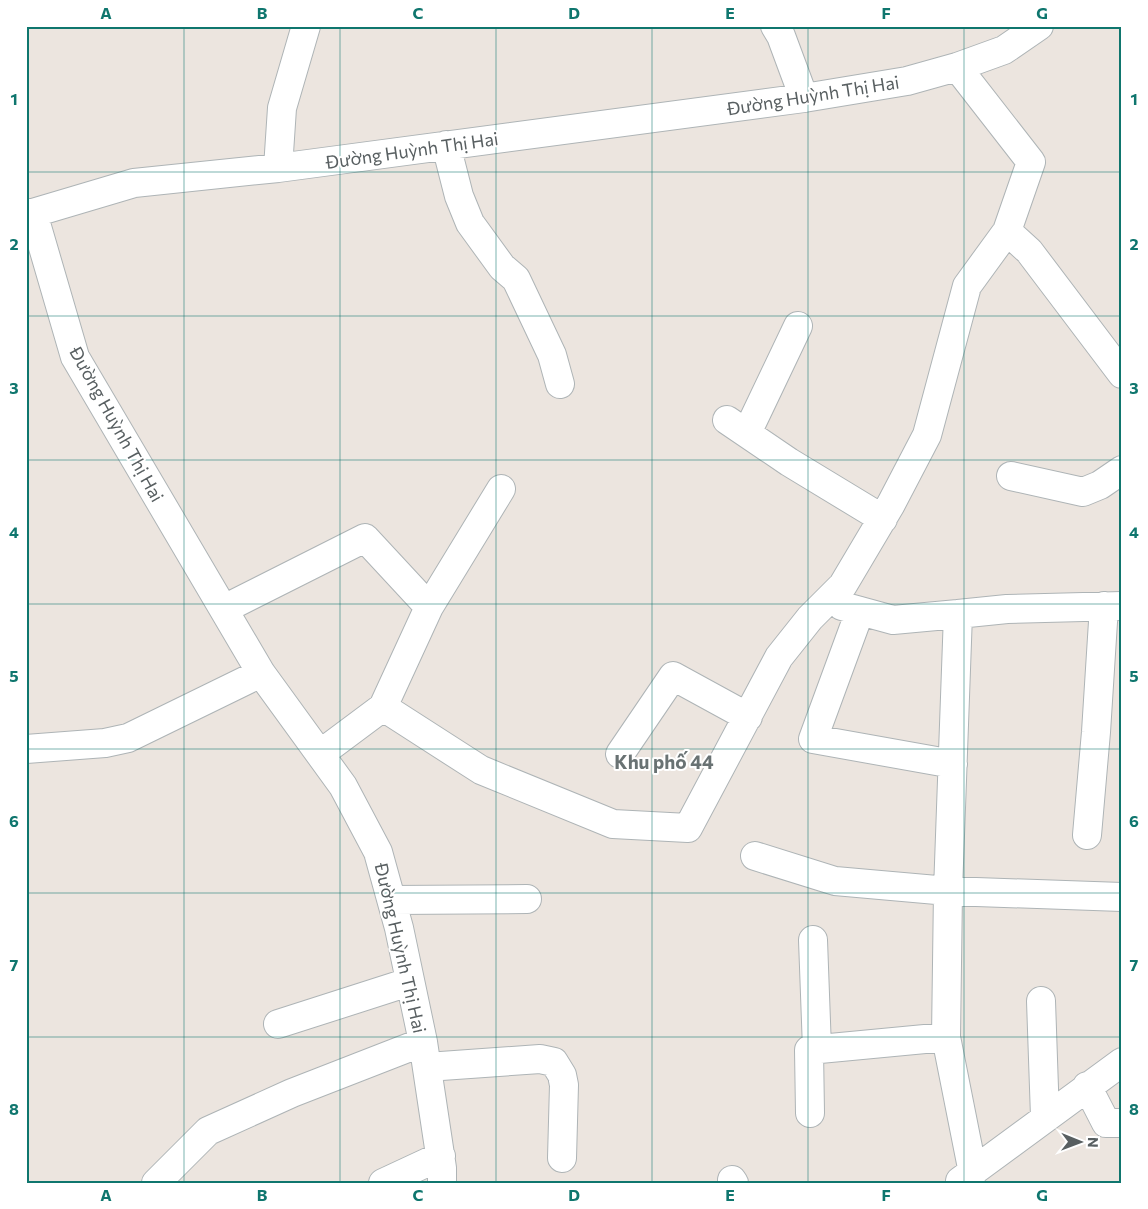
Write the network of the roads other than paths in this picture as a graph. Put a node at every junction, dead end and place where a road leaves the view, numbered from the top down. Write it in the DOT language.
graph roads {
  1 [pos="306,26"];
  2 [pos="775,26"];
  3 [pos="1039,26"];
  4 [pos="957,68"];
  5 [pos="804,98"];
  6 [pos="446,145"];
  7 [pos="278,168"];
  8 [pos="30,213"];
  9 [pos="1007,231"];
  10 [pos="798,326"];
  11 [pos="1122,374"];
  12 [pos="560,384"];
  13 [pos="1122,470"];
  14 [pos="1011,476"];
  15 [pos="501,488"];
  16 [pos="882,519"];
  17 [pos="826,602"];
  18 [pos="1113,606"];
  19 [pos="429,607"];
  20 [pos="224,609"];
  21 [pos="860,611"];
  22 [pos="958,614"];
  23 [pos="261,673"];
  24 [pos="383,707"];
  25 [pos="748,717"];
  26 [pos="26,749"];
  27 [pos="320,754"];
  28 [pos="620,754"];
  29 [pos="953,764"];
  30 [pos="1087,835"];
  31 [pos="755,856"];
  32 [pos="948,891"];
  33 [pos="1122,897"];
  34 [pos="526,899"];
  35 [pos="392,900"];
  36 [pos="813,940"];
  37 [pos="409,982"];
  38 [pos="1041,1001"];
  39 [pos="278,1024"];
  40 [pos="946,1036"];
  41 [pos="817,1049"];
  42 [pos="425,1054"];
  43 [pos="1122,1062"];
  44 [pos="1087,1086"];
  45 [pos="810,1113"];
  46 [pos="1045,1117"];
  47 [pos="1122,1123"];
  48 [pos="562,1158"];
  49 [pos="441,1170"];
  50 [pos="965,1178"];
  51 [pos="156,1183"];
  52 [pos="383,1183"];
  1 -- 7 [label="street"];
  2 -- 5 [label="street"];
  3 -- 4 [label="street, Đường Huỳnh Thị Hai"];
  4 -- 5 [label="street, Đường Huỳnh Thị Hai"];
  4 -- 9 [label="street"];
  5 -- 6 [label="street, Đường Huỳnh Thị Hai"];
  6 -- 7 [label="street, Đường Huỳnh Thị Hai"];
  6 -- 12 [label="street"];
  7 -- 8 [label="street, Đường Huỳnh Thị Hai"];
  8 -- 20 [label="street, Đường Huỳnh Thị Hai"];
  9 -- 11 [label="street"];
  9 -- 16 [label="street"];
  10 -- 16 [label="street"];
  13 -- 14 [label="street"];
  15 -- 19 [label="street"];
  16 -- 17 [label="street"];
  17 -- 21 [label="street"];
  17 -- 25 [label="street"];
  18 -- 22 [label="street"];
  18 -- 30 [label="street"];
  19 -- 20 [label="street"];
  19 -- 24 [label="street"];
  20 -- 23 [label="street, Đường Huỳnh Thị Hai"];
  21 -- 22 [label="street"];
  21 -- 29 [label="street"];
  22 -- 29 [label="street"];
  23 -- 26 [label="street"];
  23 -- 27 [label="street, Đường Huỳnh Thị Hai"];
  24 -- 25 [label="street"];
  24 -- 27 [label="street"];
  25 -- 28 [label="street"];
  27 -- 35 [label="street, Đường Huỳnh Thị Hai"];
  29 -- 32 [label="street"];
  31 -- 32 [label="street"];
  32 -- 33 [label="street"];
  32 -- 40 [label="street"];
  34 -- 35 [label="street"];
  35 -- 37 [label="street, Đường Huỳnh Thị Hai"];
  36 -- 41 [label="street"];
  37 -- 39 [label="street"];
  37 -- 42 [label="street, Đường Huỳnh Thị Hai"];
  38 -- 46 [label="street"];
  40 -- 41 [label="street"];
  40 -- 50 [label="street"];
  41 -- 45 [label="street"];
  42 -- 48 [label="street"];
  42 -- 49 [label="street, Đường Huỳnh Thị Hai"];
  42 -- 51 [label="street"];
  43 -- 44 [label="street"];
  44 -- 46 [label="street"];
  44 -- 47 [label="street"];
  46 -- 50 [label="street"];
  49 -- 52 [label="street"];
}
